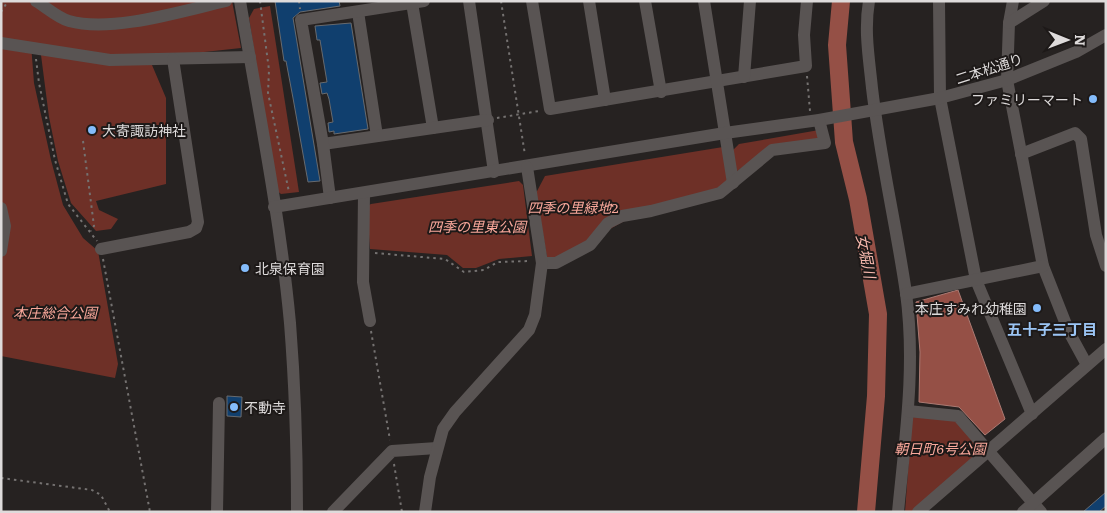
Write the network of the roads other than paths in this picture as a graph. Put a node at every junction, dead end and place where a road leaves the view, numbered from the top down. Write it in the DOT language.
graph roads {
  1 [pos="36,1"];
  2 [pos="226,1"];
  3 [pos="240,1"];
  4 [pos="469,1"];
  5 [pos="532,1"];
  6 [pos="589,1"];
  7 [pos="645,1"];
  8 [pos="704,1"];
  9 [pos="750,1"];
  10 [pos="807,1"];
  11 [pos="869,1"];
  12 [pos="939,1"];
  13 [pos="1012,1"];
  14 [pos="1044,1"];
  15 [pos="418,2"];
  16 [pos="358,12"];
  17 [pos="1009,23"];
  18 [pos="1106,35"];
  19 [pos="1,44"];
  20 [pos="250,57"];
  21 [pos="173,59"];
  22 [pos="744,77"];
  23 [pos="1007,80"];
  24 [pos="716,82"];
  25 [pos="661,92"];
  26 [pos="940,98"];
  27 [pos="605,100"];
  28 [pos="875,111"];
  29 [pos="488,120"];
  30 [pos="818,120"];
  31 [pos="433,128"];
  32 [pos="725,133"];
  33 [pos="377,136"];
  34 [pos="323,144"];
  35 [pos="1021,154"];
  36 [pos="527,168"];
  37 [pos="494,172"];
  38 [pos="733,183"];
  39 [pos="364,194"];
  40 [pos="330,198"];
  41 [pos="274,207"];
  42 [pos="1,208"];
  43 [pos="102,249"];
  44 [pos="1,251"];
  45 [pos="542,263"];
  46 [pos="1043,266"];
  47 [pos="1106,266"];
  48 [pos="976,280"];
  49 [pos="906,294"];
  50 [pos="370,321"];
  51 [pos="1106,349"];
  52 [pos="1087,365"];
  53 [pos="219,403"];
  54 [pos="908,411"];
  55 [pos="1032,414"];
  56 [pos="1106,438"];
  57 [pos="436,448"];
  58 [pos="988,451"];
  59 [pos="1037,507"];
  60 [pos="217,512"];
  61 [pos="297,512"];
  62 [pos="333,512"];
  63 [pos="425,512"];
  64 [pos="898,512"];
  65 [pos="918,512"];
  66 [pos="1023,512"];
  1 -- 2 [label="street"];
  3 -- 20 [label="street"];
  4 -- 29 [label="street"];
  5 -- 27 [label="street"];
  6 -- 27 [label="street"];
  7 -- 25 [label="street"];
  8 -- 24 [label="street"];
  9 -- 22 [label="street"];
  10 -- 22 [label="street"];
  11 -- 28 [label="street"];
  12 -- 26 [label="street"];
  13 -- 17 [label="street"];
  14 -- 17 [label="street"];
  15 -- 16 [label="street"];
  15 -- 31 [label="street"];
  16 -- 33 [label="street"];
  16 -- 34 [label="street"];
  17 -- 23 [label="street"];
  18 -- 23 [label="street, 二本松通り"];
  19 -- 21 [label="street"];
  20 -- 21 [label="street"];
  20 -- 41 [label="street"];
  21 -- 43 [label="street"];
  22 -- 24 [label="street"];
  23 -- 26 [label="street, 二本松通り"];
  23 -- 35 [label="street"];
  24 -- 25 [label="street"];
  24 -- 32 [label="street"];
  25 -- 27 [label="street"];
  26 -- 28 [label="street, 二本松通り"];
  26 -- 48 [label="street"];
  28 -- 30 [label="street, 二本松通り"];
  28 -- 49 [label="street"];
  29 -- 31 [label="street"];
  29 -- 37 [label="street"];
  30 -- 32 [label="street, 二本松通り"];
  30 -- 38 [label="street"];
  31 -- 33 [label="street"];
  32 -- 36 [label="street, 二本松通り"];
  32 -- 38 [label="street"];
  33 -- 34 [label="street"];
  34 -- 40 [label="street"];
  35 -- 46 [label="street"];
  35 -- 47 [label="street"];
  36 -- 37 [label="street, 二本松通り"];
  36 -- 45 [label="street"];
  37 -- 39 [label="street, 二本松通り"];
  38 -- 45 [label="street"];
  39 -- 40 [label="street, 二本松通り"];
  39 -- 50 [label="street"];
  40 -- 41 [label="street, 二本松通り"];
  41 -- 61 [label="street"];
  42 -- 44 [label="street"];
  45 -- 57 [label="street"];
  46 -- 48 [label="street"];
  46 -- 52 [label="street"];
  48 -- 49 [label="street"];
  48 -- 55 [label="street"];
  49 -- 54 [label="street"];
  51 -- 52 [label="street"];
  52 -- 55 [label="street"];
  53 -- 60 [label="street"];
  54 -- 58 [label="street"];
  54 -- 64 [label="street"];
  55 -- 58 [label="street"];
  56 -- 59 [label="street"];
  57 -- 62 [label="street"];
  57 -- 63 [label="street"];
  58 -- 59 [label="street"];
  58 -- 65 [label="street"];
  59 -- 66 [label="street"];
}
